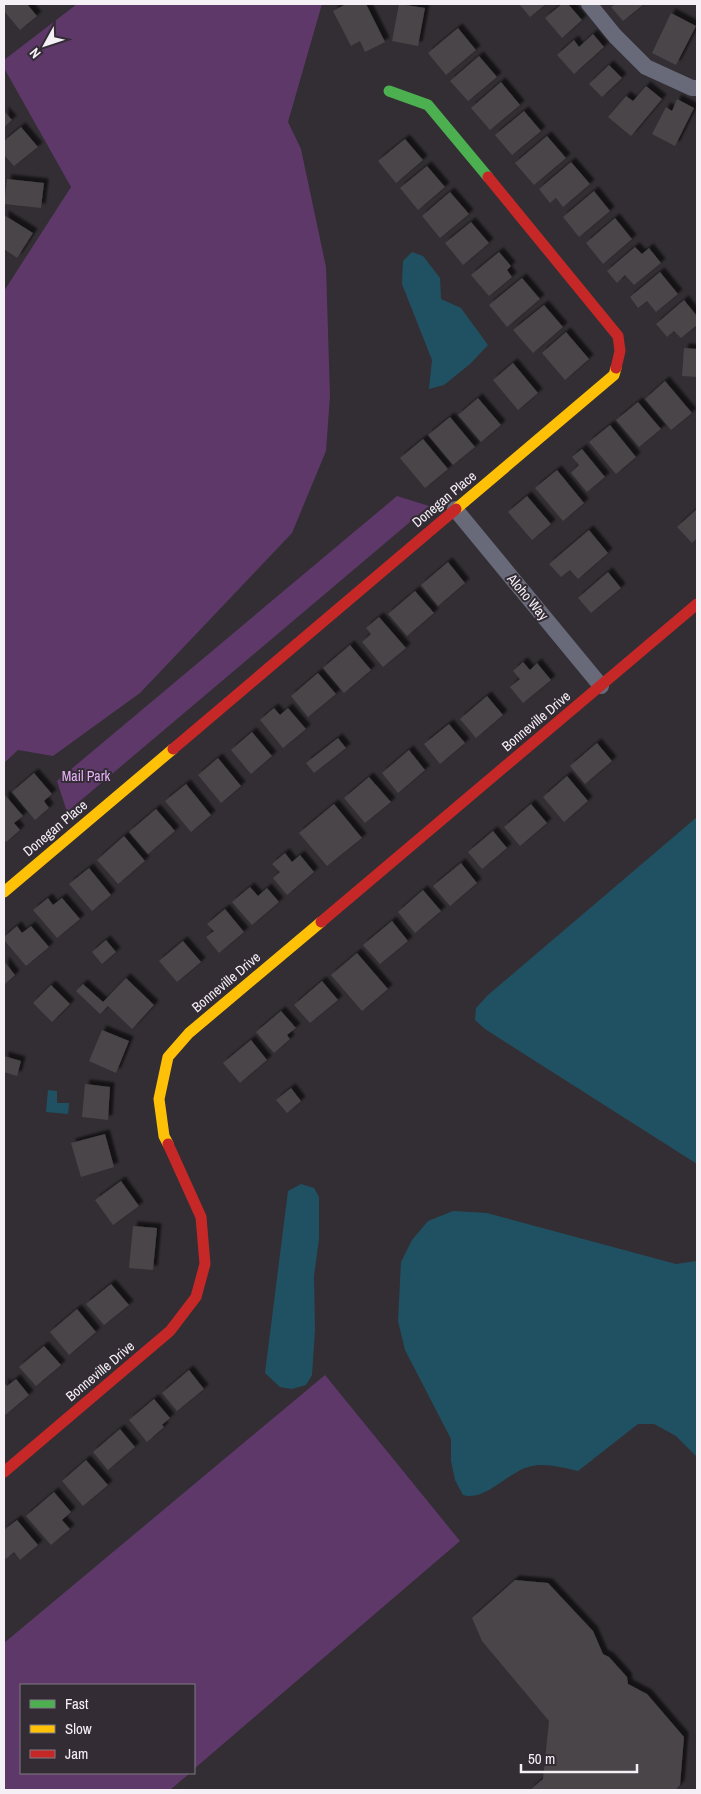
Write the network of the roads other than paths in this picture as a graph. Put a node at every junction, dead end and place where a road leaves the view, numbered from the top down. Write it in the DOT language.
graph roads {
  1 [pos="588,4"];
  2 [pos="697,88"];
  3 [pos="389,91"];
  4 [pos="455,509"];
  5 [pos="697,604"];
  6 [pos="601,686"];
  7 [pos="4,892"];
  8 [pos="4,1472"];
  1 -- 2 [label="street"];
  3 -- 4 [label="street, Donegan Place"];
  4 -- 6 [label="street, Aloho Way"];
  4 -- 7 [label="street, Donegan Place"];
  5 -- 6 [label="street, Bonneville Drive"];
  6 -- 8 [label="street, Bonneville Drive"];
}
